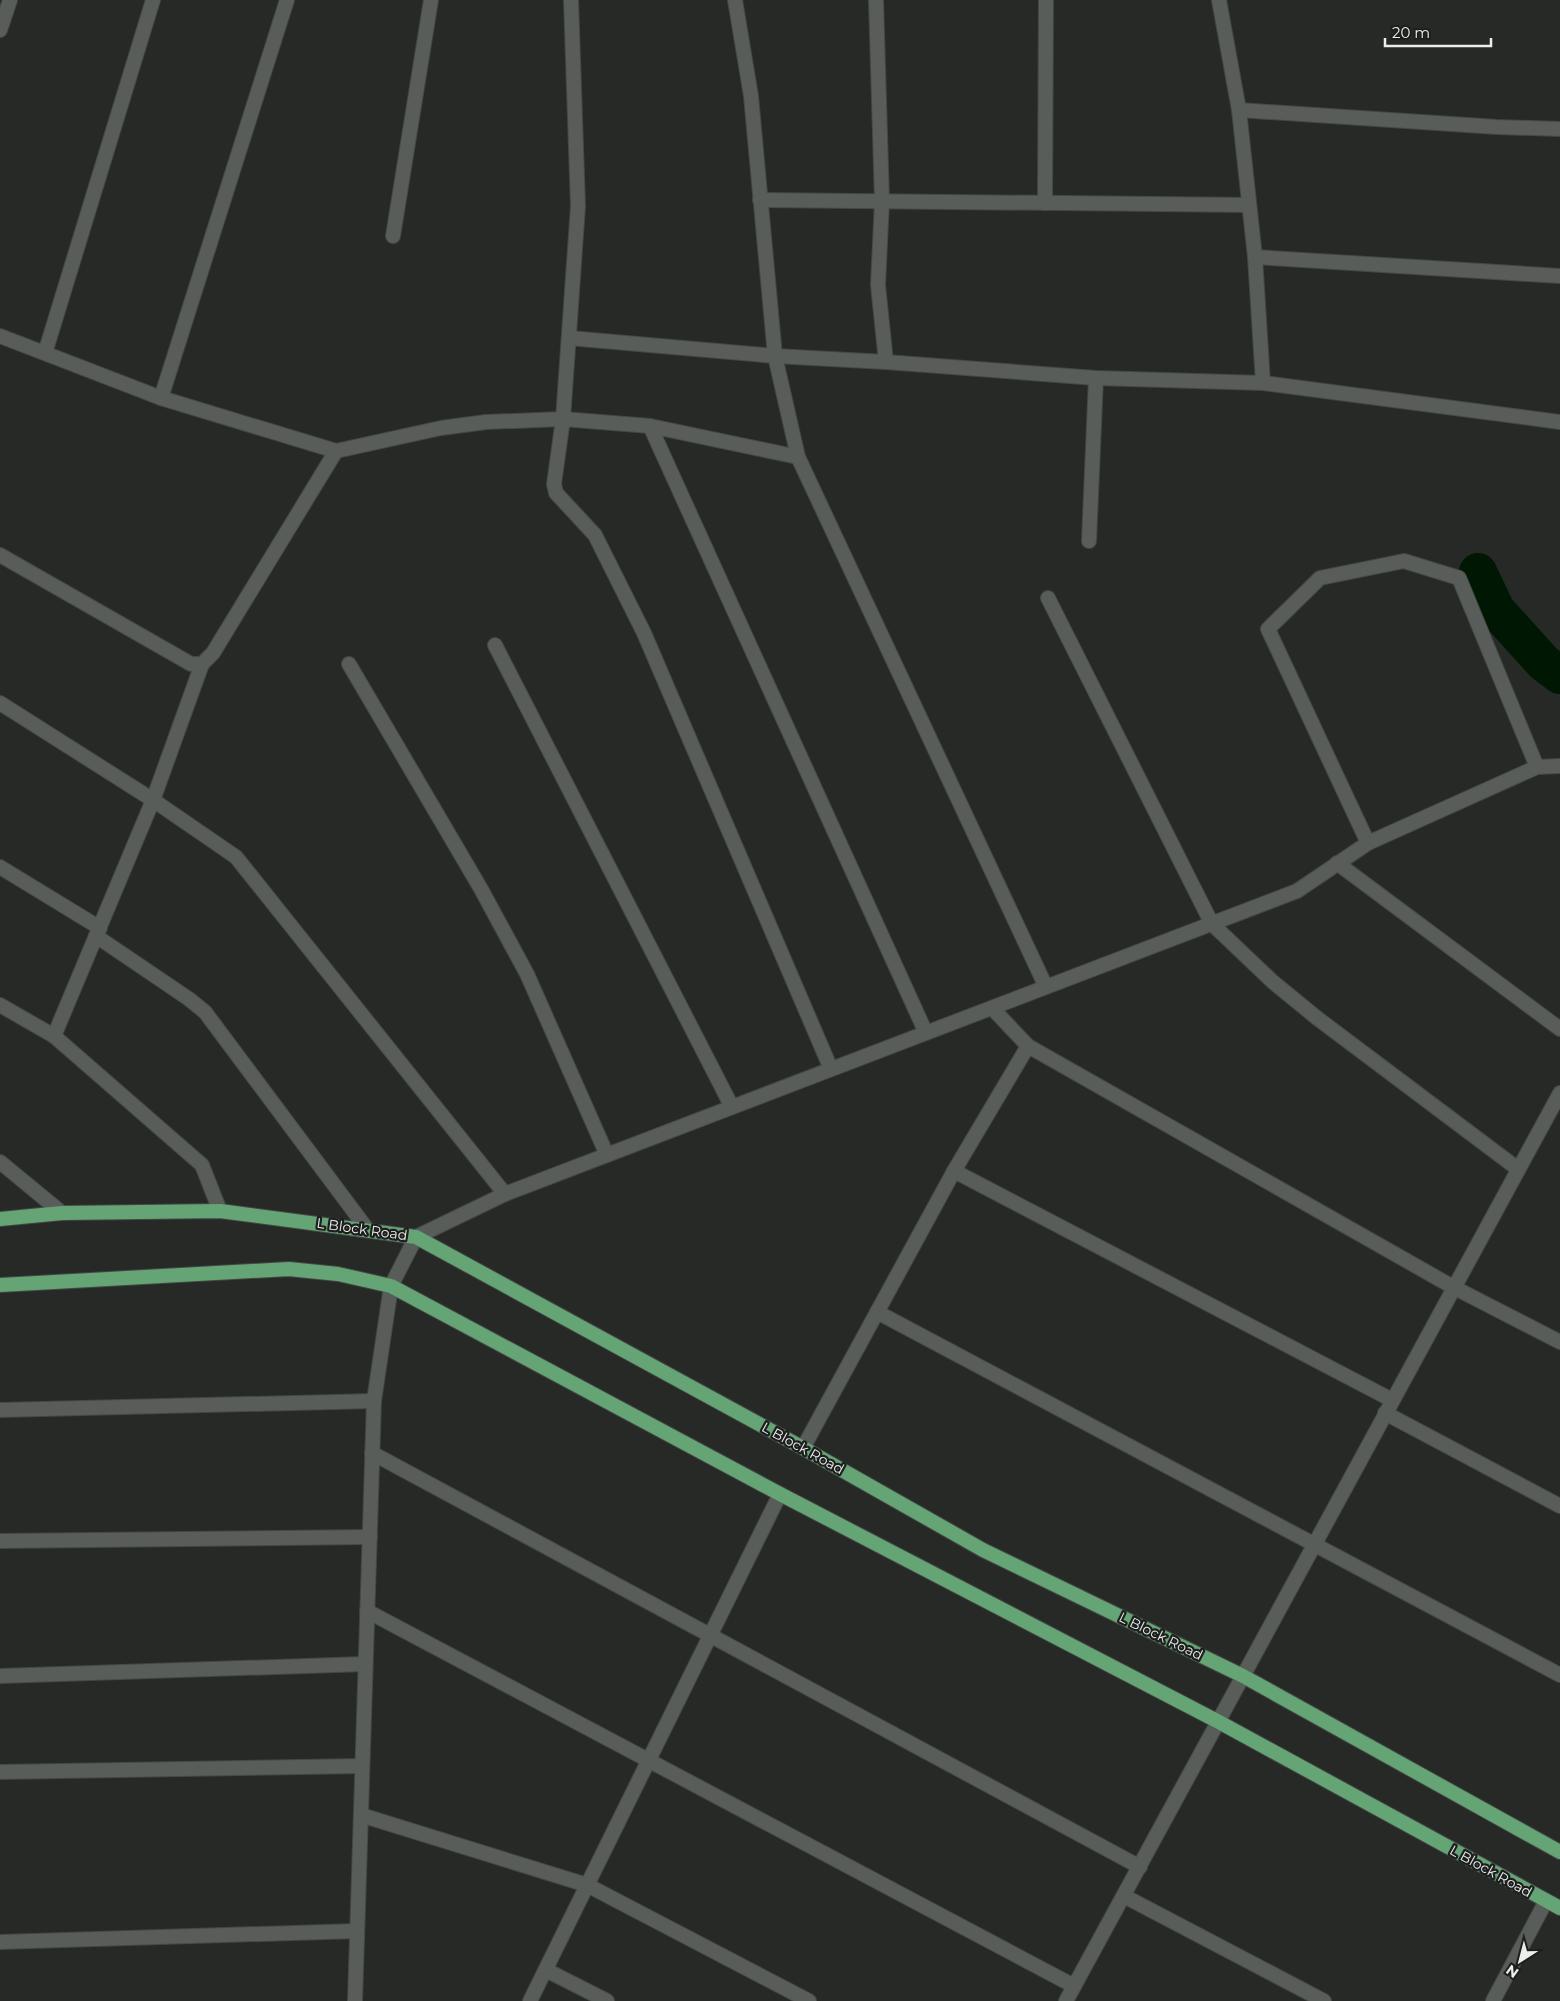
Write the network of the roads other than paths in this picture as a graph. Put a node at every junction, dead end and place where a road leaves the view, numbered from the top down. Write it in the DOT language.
graph roads {
  1 [pos="10,0"];
  2 [pos="153,0"];
  3 [pos="287,0"];
  4 [pos="431,0"];
  5 [pos="571,0"];
  6 [pos="735,0"];
  7 [pos="876,0"];
  8 [pos="1046,0"];
  9 [pos="1219,0"];
  10 [pos="0,30"];
  11 [pos="1239,110"];
  12 [pos="1560,129"];
  13 [pos="760,200"];
  14 [pos="882,201"];
  15 [pos="1046,203"];
  16 [pos="1249,205"];
  17 [pos="393,236"];
  18 [pos="1255,257"];
  19 [pos="1560,276"];
  20 [pos="0,336"];
  21 [pos="569,338"];
  22 [pos="45,353"];
  23 [pos="774,356"];
  24 [pos="886,362"];
  25 [pos="1096,378"];
  26 [pos="1263,383"];
  27 [pos="161,398"];
  28 [pos="563,419"];
  29 [pos="1560,422"];
  30 [pos="650,426"];
  31 [pos="336,451"];
  32 [pos="798,457"];
  33 [pos="1089,541"];
  34 [pos="0,555"];
  35 [pos="1048,598"];
  36 [pos="495,645"];
  37 [pos="202,664"];
  38 [pos="349,664"];
  39 [pos="0,703"];
  40 [pos="1560,766"];
  41 [pos="1537,767"];
  42 [pos="152,800"];
  43 [pos="1368,843"];
  44 [pos="1337,863"];
  45 [pos="0,867"];
  46 [pos="1212,924"];
  47 [pos="98,932"];
  48 [pos="1046,987"];
  49 [pos="0,1005"];
  50 [pos="992,1008"];
  51 [pos="1560,1029"];
  52 [pos="926,1033"];
  53 [pos="54,1036"];
  54 [pos="1028,1046"];
  55 [pos="831,1069"];
  56 [pos="1560,1093"];
  57 [pos="732,1107"];
  58 [pos="607,1155"];
  59 [pos="0,1162"];
  60 [pos="1518,1169"];
  61 [pos="954,1171"];
  62 [pos="505,1194"];
  63 [pos="220,1211"];
  64 [pos="62,1213"];
  65 [pos="0,1219"];
  66 [pos="368,1229"];
  67 [pos="416,1237"];
  68 [pos="0,1285"];
  69 [pos="391,1286"];
  70 [pos="1453,1286"];
  71 [pos="877,1312"];
  72 [pos="1560,1342"];
  73 [pos="1392,1400"];
  74 [pos="374,1401"];
  75 [pos="0,1410"];
  76 [pos="1385,1413"];
  77 [pos="803,1448"];
  78 [pos="372,1453"];
  79 [pos="780,1494"];
  80 [pos="1560,1506"];
  81 [pos="370,1537"];
  82 [pos="0,1541"];
  83 [pos="1315,1545"];
  84 [pos="367,1611"];
  85 [pos="710,1636"];
  86 [pos="366,1664"];
  87 [pos="1560,1675"];
  88 [pos="0,1676"];
  89 [pos="1243,1676"];
  90 [pos="1219,1722"];
  91 [pos="648,1760"];
  92 [pos="362,1766"];
  93 [pos="0,1772"];
  94 [pos="361,1815"];
  95 [pos="1560,1852"];
  96 [pos="1140,1867"];
  97 [pos="587,1885"];
  98 [pos="1124,1896"];
  99 [pos="1546,1901"];
  100 [pos="1560,1908"];
  101 [pos="357,1931"];
  102 [pos="0,1942"];
  103 [pos="546,1970"];
  104 [pos="1074,1986"];
  105 [pos="354,2001"];
  106 [pos="530,2001"];
  107 [pos="607,2001"];
  108 [pos="808,2001"];
  109 [pos="1066,2001"];
  110 [pos="1324,2001"];
  111 [pos="1493,2001"];
  1 -- 10 [label="street"];
  2 -- 22 [label="street"];
  3 -- 27 [label="street"];
  4 -- 17 [label="street"];
  5 -- 21 [label="street"];
  6 -- 13 [label="street"];
  7 -- 14 [label="street"];
  8 -- 15 [label="street"];
  9 -- 11 [label="street"];
  11 -- 12 [label="street"];
  11 -- 16 [label="street"];
  13 -- 14 [label="street"];
  13 -- 23 [label="street"];
  14 -- 15 [label="street"];
  14 -- 24 [label="street"];
  15 -- 16 [label="street"];
  16 -- 18 [label="street"];
  18 -- 19 [label="street"];
  18 -- 26 [label="street"];
  20 -- 22 [label="street"];
  21 -- 23 [label="street"];
  21 -- 28 [label="street"];
  22 -- 27 [label="street"];
  23 -- 24 [label="street"];
  23 -- 32 [label="street"];
  24 -- 25 [label="street"];
  25 -- 26 [label="street"];
  25 -- 33 [label="street"];
  26 -- 29 [label="street"];
  27 -- 31 [label="street"];
  28 -- 30 [label="street"];
  28 -- 31 [label="street"];
  28 -- 55 [label="street"];
  30 -- 32 [label="street"];
  30 -- 52 [label="street"];
  31 -- 37 [label="street"];
  32 -- 48 [label="street"];
  34 -- 37 [label="street"];
  35 -- 46 [label="street"];
  36 -- 57 [label="street"];
  37 -- 42 [label="street"];
  38 -- 58 [label="street"];
  39 -- 42 [label="street"];
  40 -- 41 [label="street"];
  41 -- 43 [label="street"];
  41 -- 43 [label="street"];
  42 -- 47 [label="street"];
  42 -- 62 [label="street"];
  43 -- 44 [label="street"];
  44 -- 46 [label="street"];
  44 -- 51 [label="street"];
  45 -- 47 [label="street"];
  46 -- 48 [label="street"];
  46 -- 60 [label="street"];
  47 -- 53 [label="street"];
  47 -- 66 [label="street"];
  48 -- 50 [label="street"];
  49 -- 53 [label="street"];
  50 -- 52 [label="street"];
  50 -- 54 [label="street"];
  52 -- 55 [label="street"];
  53 -- 63 [label="street"];
  54 -- 61 [label="street"];
  54 -- 70 [label="street"];
  55 -- 57 [label="street"];
  56 -- 60 [label="street"];
  57 -- 58 [label="street"];
  58 -- 62 [label="street"];
  59 -- 64 [label="street"];
  60 -- 70 [label="street"];
  61 -- 71 [label="street"];
  61 -- 73 [label="street"];
  62 -- 67 [label="street"];
  63 -- 64 [label="main road, L Block Road"];
  63 -- 66 [label="main road, L Block Road"];
  64 -- 65 [label="main road, L Block Road"];
  66 -- 67 [label="main road, L Block Road"];
  67 -- 69 [label="street"];
  67 -- 77 [label="main road, L Block Road"];
  68 -- 69 [label="main road, L Block Road"];
  69 -- 74 [label="street"];
  69 -- 79 [label="main road, L Block Road"];
  70 -- 72 [label="street"];
  70 -- 73 [label="street"];
  71 -- 77 [label="street"];
  71 -- 83 [label="street"];
  73 -- 76 [label="street"];
  74 -- 75 [label="street"];
  74 -- 78 [label="street"];
  76 -- 80 [label="street"];
  76 -- 83 [label="street"];
  77 -- 89 [label="main road, L Block Road"];
  78 -- 81 [label="street"];
  78 -- 85 [label="street"];
  79 -- 85 [label="street"];
  79 -- 90 [label="main road, L Block Road"];
  81 -- 82 [label="street"];
  81 -- 84 [label="street"];
  83 -- 87 [label="street"];
  83 -- 89 [label="street"];
  84 -- 86 [label="street"];
  84 -- 91 [label="street"];
  85 -- 91 [label="street"];
  85 -- 96 [label="street"];
  86 -- 88 [label="street"];
  86 -- 92 [label="street"];
  89 -- 90 [label="street"];
  89 -- 95 [label="main road, L Block Road"];
  90 -- 96 [label="street"];
  90 -- 99 [label="main road, L Block Road"];
  91 -- 97 [label="street"];
  91 -- 104 [label="street"];
  92 -- 93 [label="street"];
  92 -- 94 [label="street"];
  94 -- 97 [label="street"];
  94 -- 101 [label="street"];
  96 -- 98 [label="street"];
  97 -- 103 [label="street"];
  97 -- 108 [label="street"];
  98 -- 104 [label="street"];
  98 -- 110 [label="street"];
  99 -- 100 [label="main road, L Block Road"];
  99 -- 111 [label="street"];
  101 -- 102 [label="street"];
  101 -- 105 [label="street"];
  103 -- 106 [label="street"];
  103 -- 107 [label="street"];
  104 -- 109 [label="street"];
}
